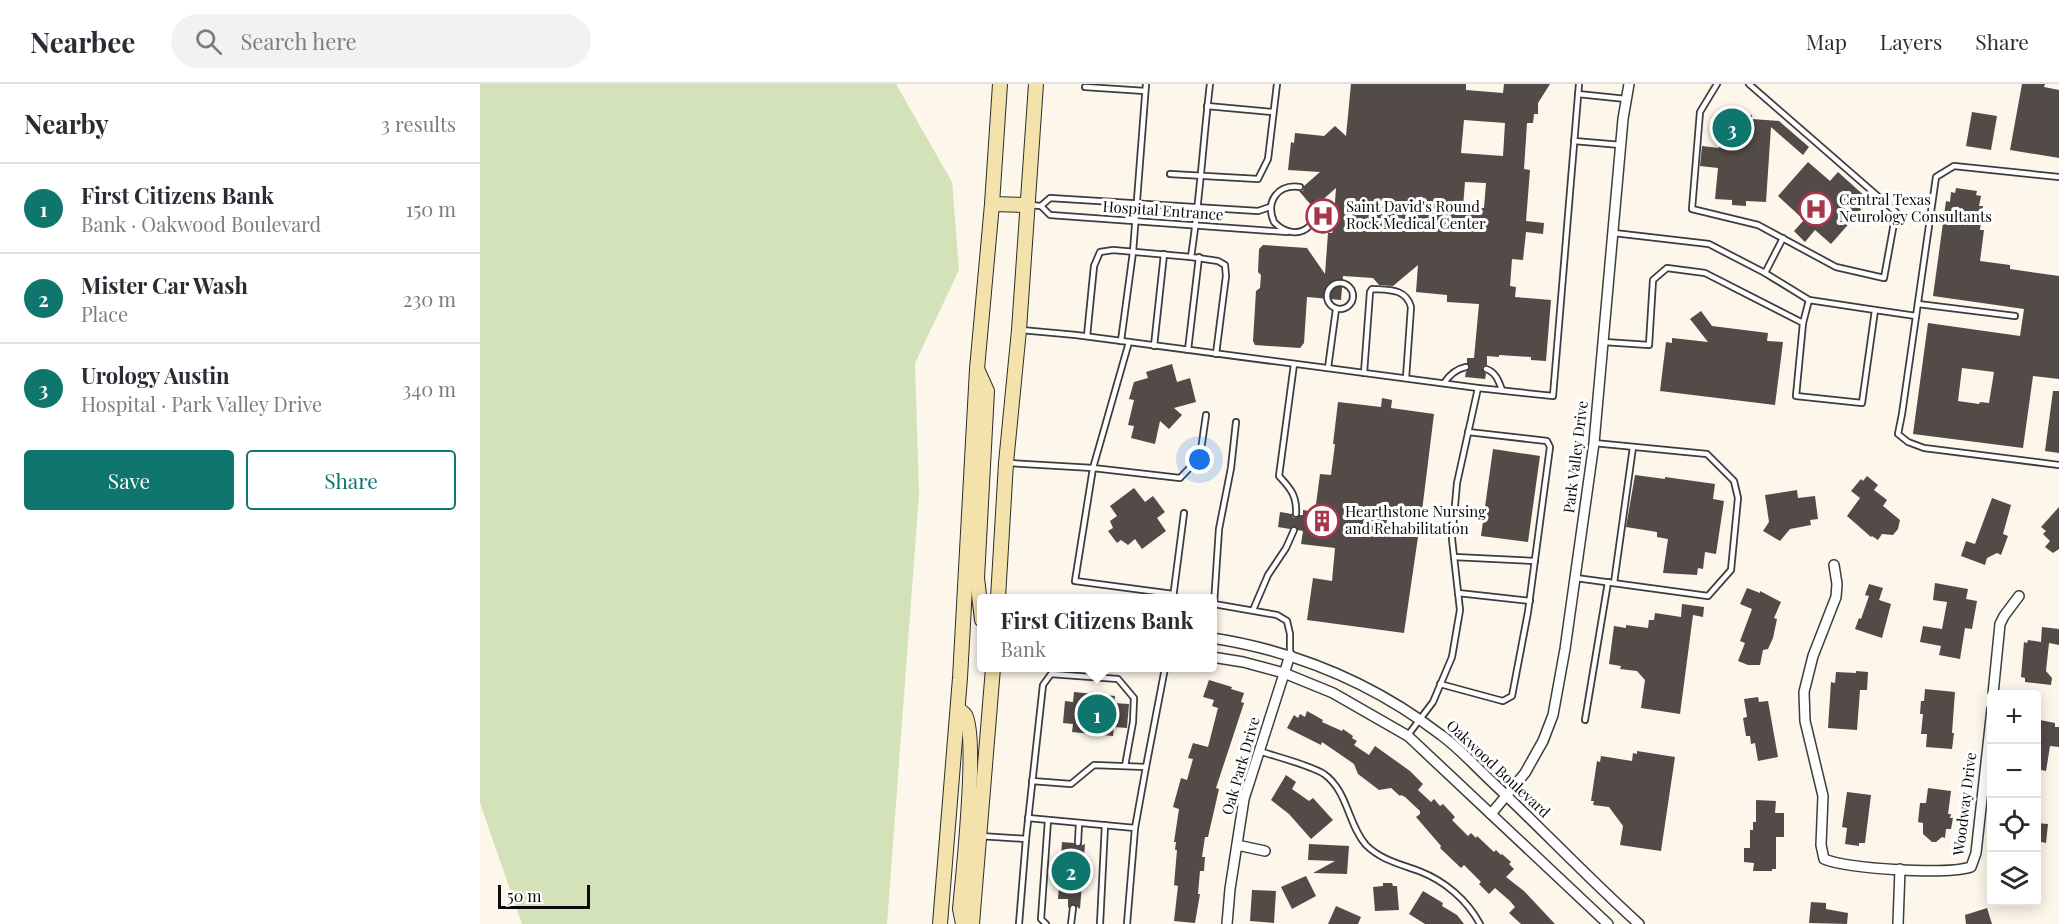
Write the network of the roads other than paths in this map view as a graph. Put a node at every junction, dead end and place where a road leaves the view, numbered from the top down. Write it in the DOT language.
graph roads {
  1 [pos="1000,84"];
  2 [pos="1036,84"];
  3 [pos="1146,84"];
  4 [pos="1210,84"];
  5 [pos="1276,84"];
  6 [pos="1579,84"];
  7 [pos="1629,84"];
  8 [pos="1717,84"];
  9 [pos="1749,84"];
  10 [pos="1084,87"];
  11 [pos="1145,91"];
  12 [pos="1578,94"];
  13 [pos="1626,99"];
  14 [pos="1207,106"];
  15 [pos="1273,112"];
  16 [pos="1574,141"];
  17 [pos="1621,145"];
  18 [pos="1170,174"];
  19 [pos="1201,176"];
  20 [pos="2059,177"];
  21 [pos="1300,187"];
  22 [pos="1316,202"];
  23 [pos="992,204"];
  24 [pos="1137,204"];
  25 [pos="1034,206"];
  26 [pos="1270,207"];
  27 [pos="1197,208"];
  28 [pos="1136,220"];
  29 [pos="1195,225"];
  30 [pos="1287,232"];
  31 [pos="1614,233"];
  32 [pos="1783,238"];
  33 [pos="1133,252"];
  34 [pos="1164,254"];
  35 [pos="1191,256"];
  36 [pos="1199,257"];
  37 [pos="1765,273"];
  38 [pos="1809,300"];
  39 [pos="1918,304"];
  40 [pos="1336,309"];
  41 [pos="1875,310"];
  42 [pos="1916,316"];
  43 [pos="2015,316"];
  44 [pos="1803,323"];
  45 [pos="1020,330"];
  46 [pos="1087,336"];
  47 [pos="1122,341"];
  48 [pos="1129,342"];
  49 [pos="1604,342"];
  50 [pos="1154,346"];
  51 [pos="1188,350"];
  52 [pos="1216,354"];
  53 [pos="1294,364"];
  54 [pos="1466,367"];
  55 [pos="1329,368"];
  56 [pos="977,369"];
  57 [pos="1486,369"];
  58 [pos="1364,373"];
  59 [pos="1406,378"];
  60 [pos="1444,383"];
  61 [pos="1478,388"];
  62 [pos="1502,390"];
  63 [pos="1206,415"];
  64 [pos="1236,422"];
  65 [pos="1468,432"];
  66 [pos="1594,443"];
  67 [pos="1633,447"];
  68 [pos="1006,463"];
  69 [pos="2059,465"];
  70 [pos="1094,468"];
  71 [pos="1184,513"];
  72 [pos="1296,514"];
  73 [pos="1294,530"];
  74 [pos="1454,557"];
  75 [pos="1535,561"];
  76 [pos="1834,565"];
  77 [pos="1576,578"];
  78 [pos="1611,583"];
  79 [pos="1458,593"];
  80 [pos="979,594"];
  81 [pos="998,594"];
  82 [pos="1160,594"];
  83 [pos="1173,594"];
  84 [pos="1215,594"];
  85 [pos="2019,596"];
  86 [pos="1530,600"];
  87 [pos="1217,604"];
  88 [pos="1253,610"];
  89 [pos="1217,639"];
  90 [pos="1290,655"];
  91 [pos="1217,658"];
  92 [pos="993,672"];
  93 [pos="1164,672"];
  94 [pos="1284,674"];
  95 [pos="1440,684"];
  96 [pos="1993,690"];
  97 [pos="958,709"];
  98 [pos="1420,720"];
  99 [pos="1585,720"];
  100 [pos="1408,736"];
  101 [pos="1988,744"];
  102 [pos="1259,751"];
  103 [pos="1125,766"];
  104 [pos="1146,767"];
  105 [pos="1032,781"];
  106 [pos="1507,796"];
  107 [pos="1491,814"];
  108 [pos="1028,818"];
  109 [pos="1048,820"];
  110 [pos="1079,823"];
  111 [pos="1105,825"];
  112 [pos="1135,828"];
  113 [pos="979,836"];
  114 [pos="1026,839"];
  115 [pos="1078,843"];
  116 [pos="1237,845"];
  117 [pos="1265,850"];
  118 [pos="1900,869"];
  119 [pos="1073,908"];
  120 [pos="940,924"];
  121 [pos="963,924"];
  122 [pos="972,924"];
  123 [pos="1018,924"];
  124 [pos="1046,924"];
  125 [pos="1071,924"];
  126 [pos="1100,924"];
  127 [pos="1127,924"];
  128 [pos="1227,924"];
  129 [pos="1480,924"];
  130 [pos="1608,924"];
  131 [pos="1639,924"];
  132 [pos="1898,924"];
  1 -- 23 [label="main road"];
  2 -- 25 [label="main road"];
  3 -- 11 [label="lane"];
  4 -- 14 [label="lane"];
  5 -- 15 [label="lane"];
  6 -- 12 [label="lane"];
  7 -- 13 [label="street, Park Valley Drive"];
  8 -- 32 [label="lane"];
  9 -- 32 [label="lane"];
  10 -- 11 [label="lane"];
  11 -- 24 [label="lane"];
  12 -- 13 [label="lane"];
  12 -- 16 [label="lane"];
  13 -- 17 [label="street, Park Valley Drive"];
  14 -- 15 [label="lane"];
  14 -- 19 [label="lane"];
  15 -- 19 [label="lane"];
  16 -- 17 [label="lane"];
  16 -- 62 [label="lane"];
  17 -- 31 [label="street, Park Valley Drive"];
  18 -- 19 [label="lane"];
  19 -- 27 [label="lane"];
  20 -- 39 [label="lane"];
  21 -- 26 [label="lane"];
  22 -- 30 [label="lane"];
  23 -- 25 [label="main road"];
  23 -- 56 [label="main road"];
  24 -- 25 [label="lane, Hospital Entrance"];
  24 -- 27 [label="lane, Hospital Entrance"];
  24 -- 28 [label="lane"];
  25 -- 28 [label="lane, Hospital Entrance"];
  25 -- 45 [label="main road"];
  26 -- 27 [label="lane, Hospital Entrance"];
  26 -- 30 [label="lane"];
  27 -- 29 [label="lane"];
  28 -- 29 [label="lane, Hospital Entrance"];
  28 -- 33 [label="lane"];
  29 -- 30 [label="lane, Hospital Entrance"];
  29 -- 35 [label="lane"];
  31 -- 37 [label="lane"];
  31 -- 49 [label="street, Park Valley Drive"];
  32 -- 37 [label="lane"];
  33 -- 34 [label="lane"];
  33 -- 46 [label="lane"];
  33 -- 47 [label="lane"];
  34 -- 35 [label="lane"];
  34 -- 50 [label="lane"];
  35 -- 36 [label="lane"];
  36 -- 51 [label="lane"];
  36 -- 52 [label="lane"];
  37 -- 38 [label="lane"];
  38 -- 41 [label="lane"];
  38 -- 44 [label="lane"];
  39 -- 42 [label="lane"];
  39 -- 43 [label="lane"];
  40 -- 40 [label="lane"];
  40 -- 55 [label="lane"];
  41 -- 42 [label="lane"];
  41 -- 44 [label="lane"];
  42 -- 69 [label="lane"];
  44 -- 49 [label="lane"];
  45 -- 46 [label="lane"];
  45 -- 68 [label="main road"];
  46 -- 47 [label="lane"];
  47 -- 48 [label="lane"];
  48 -- 50 [label="lane"];
  48 -- 70 [label="lane"];
  49 -- 66 [label="street, Park Valley Drive"];
  50 -- 51 [label="lane"];
  51 -- 52 [label="lane"];
  52 -- 53 [label="lane"];
  53 -- 55 [label="lane"];
  53 -- 72 [label="lane"];
  54 -- 60 [label="lane"];
  55 -- 58 [label="lane"];
  56 -- 80 [label="main road"];
  56 -- 97 [label="main road"];
  57 -- 62 [label="lane"];
  58 -- 59 [label="lane"];
  58 -- 59 [label="lane"];
  59 -- 60 [label="lane"];
  60 -- 61 [label="lane"];
  61 -- 62 [label="lane"];
  61 -- 65 [label="lane"];
  63 -- 70 [label="lane"];
  64 -- 84 [label="lane"];
  65 -- 74 [label="lane"];
  65 -- 75 [label="lane"];
  66 -- 67 [label="lane"];
  66 -- 77 [label="street, Park Valley Drive"];
  67 -- 78 [label="lane"];
  67 -- 78 [label="lane"];
  68 -- 70 [label="lane"];
  68 -- 81 [label="main road"];
  70 -- 82 [label="lane"];
  71 -- 83 [label="lane"];
  73 -- 88 [label="lane"];
  74 -- 75 [label="lane"];
  74 -- 79 [label="lane"];
  75 -- 86 [label="lane"];
  76 -- 118 [label="street, Woodway Drive"];
  77 -- 78 [label="lane"];
  77 -- 106 [label="street, Park Valley Drive"];
  78 -- 99 [label="lane"];
  79 -- 86 [label="lane"];
  79 -- 95 [label="lane"];
  85 -- 96 [label="street"];
  86 -- 95 [label="lane"];
  87 -- 88 [label="lane"];
  88 -- 90 [label="lane"];
  89 -- 90 [label="street, Oakwood Boulevard"];
  90 -- 94 [label="street, Oak Park Drive"];
  90 -- 98 [label="street, Oakwood Boulevard"];
  91 -- 94 [label="street"];
  92 -- 113 [label="main road"];
  93 -- 104 [label="lane"];
  94 -- 100 [label="street"];
  94 -- 102 [label="street, Oak Park Drive"];
  95 -- 98 [label="lane"];
  97 -- 120 [label="main road"];
  97 -- 121 [label="main road"];
  98 -- 100 [label="lane"];
  98 -- 106 [label="street, Oakwood Boulevard"];
  100 -- 107 [label="street"];
  101 -- 118 [label="street, Woodway Drive"];
  102 -- 116 [label="street, Oak Park Drive"];
  102 -- 129 [label="lane"];
  103 -- 104 [label="lane"];
  103 -- 105 [label="lane"];
  103 -- 105 [label="lane"];
  104 -- 112 [label="lane"];
  105 -- 108 [label="lane"];
  106 -- 107 [label="street, Park Valley Drive"];
  106 -- 131 [label="street, Oakwood Boulevard"];
  107 -- 130 [label="street"];
  108 -- 109 [label="lane"];
  108 -- 114 [label="lane"];
  109 -- 110 [label="lane"];
  109 -- 124 [label="lane"];
  110 -- 111 [label="lane"];
  110 -- 115 [label="lane"];
  111 -- 112 [label="lane"];
  111 -- 126 [label="lane"];
  112 -- 127 [label="lane"];
  113 -- 114 [label="lane"];
  113 -- 122 [label="main road"];
  114 -- 123 [label="lane"];
  116 -- 117 [label="street"];
  116 -- 128 [label="street, Oak Park Drive"];
  118 -- 132 [label="street"];
  119 -- 125 [label="lane"];
}
